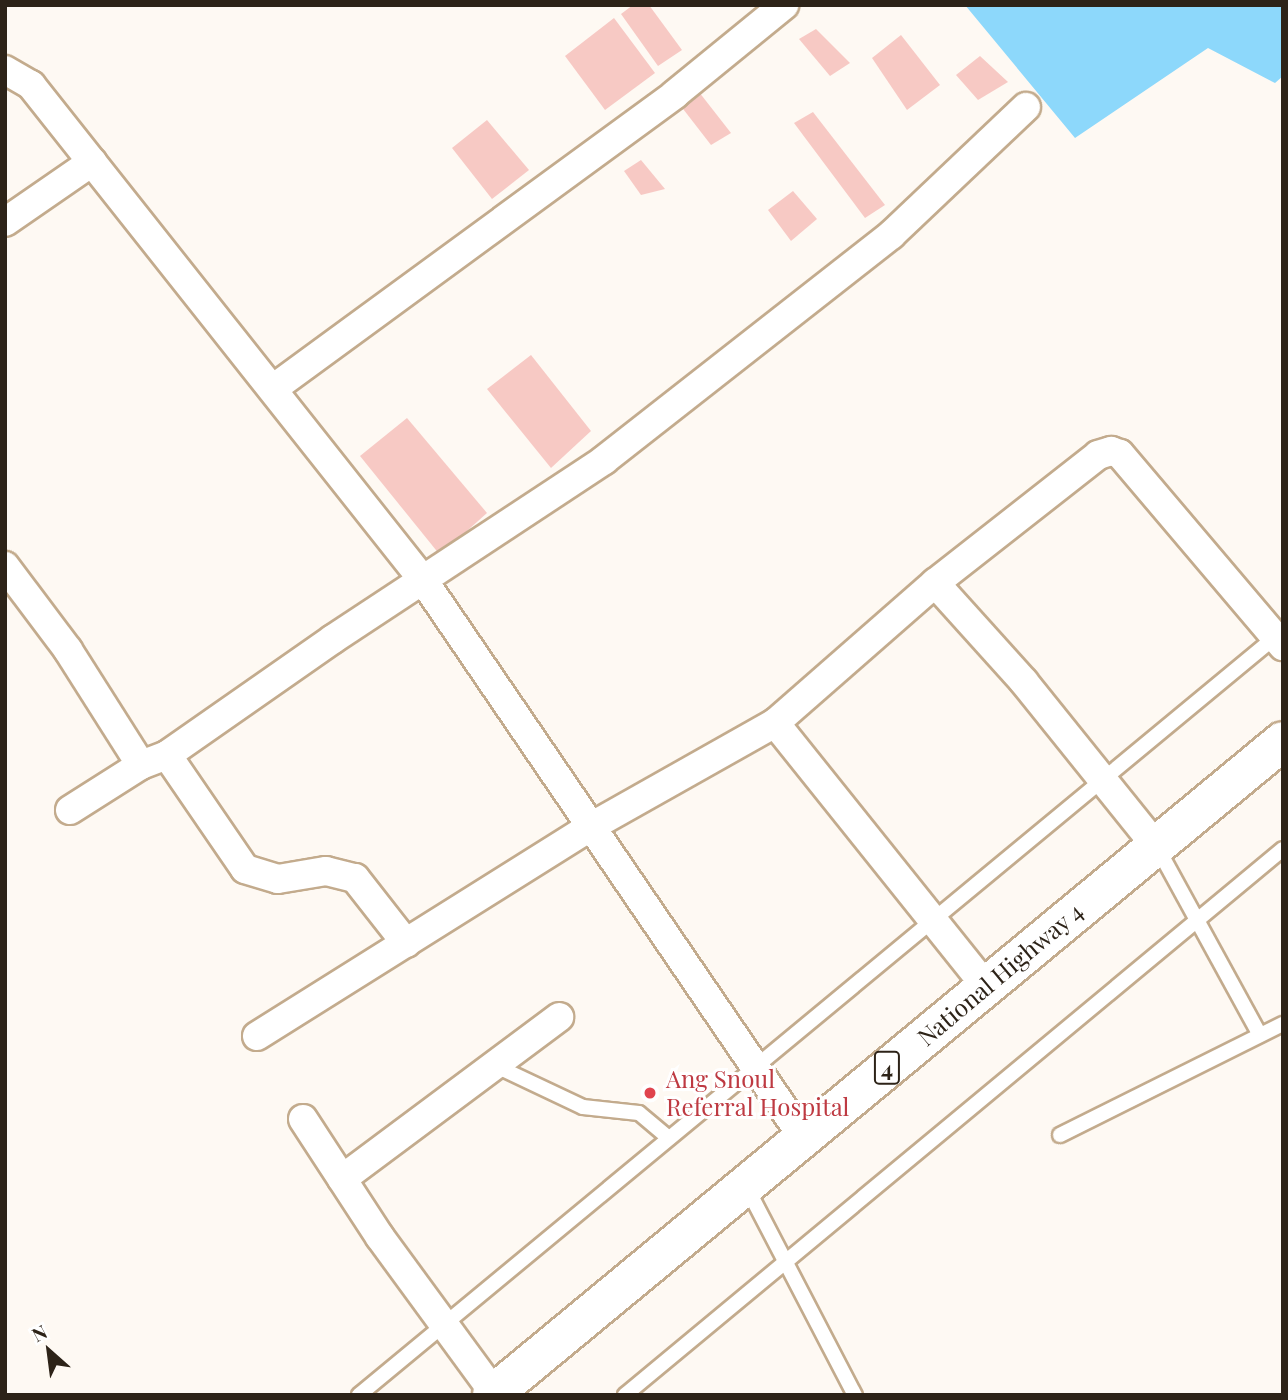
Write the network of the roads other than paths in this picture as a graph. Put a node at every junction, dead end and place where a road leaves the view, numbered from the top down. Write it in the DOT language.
graph roads {
  1 [pos="785,5"];
  2 [pos="5,70"];
  3 [pos="1026,107"];
  4 [pos="92,162"];
  5 [pos="5,222"];
  6 [pos="274,388"];
  7 [pos="5,566"];
  8 [pos="423,580"];
  9 [pos="935,583"];
  10 [pos="1280,638"];
  11 [pos="775,723"];
  12 [pos="1283,741"];
  13 [pos="154,760"];
  14 [pos="1103,780"];
  15 [pos="70,810"];
  16 [pos="594,825"];
  17 [pos="1156,846"];
  18 [pos="1283,849"];
  19 [pos="934,919"];
  20 [pos="1197,920"];
  21 [pos="406,943"];
  22 [pos="986,986"];
  23 [pos="559,1017"];
  24 [pos="1283,1024"];
  25 [pos="1260,1035"];
  26 [pos="257,1036"];
  27 [pos="495,1065"];
  28 [pos="755,1067"];
  29 [pos="303,1119"];
  30 [pos="1060,1135"];
  31 [pos="669,1138"];
  32 [pos="803,1138"];
  33 [pos="342,1179"];
  34 [pos="746,1185"];
  35 [pos="785,1262"];
  36 [pos="444,1325"];
  37 [pos="641,1389"];
  38 [pos="493,1394"];
  39 [pos="359,1395"];
  40 [pos="625,1395"];
  41 [pos="855,1395"];
  1 -- 6 [label="street"];
  2 -- 4 [label="street"];
  3 -- 8 [label="street"];
  4 -- 5 [label="street"];
  4 -- 6 [label="street"];
  6 -- 8 [label="street"];
  7 -- 13 [label="street"];
  8 -- 13 [label="street"];
  8 -- 16 [label="street"];
  9 -- 10 [label="street"];
  9 -- 11 [label="street"];
  9 -- 14 [label="street"];
  10 -- 14 [label="lane"];
  11 -- 16 [label="street"];
  11 -- 19 [label="street"];
  12 -- 17 [label="highway, National Highway 4 / 4"];
  13 -- 15 [label="street"];
  13 -- 21 [label="street"];
  14 -- 17 [label="street"];
  14 -- 19 [label="lane"];
  16 -- 21 [label="street"];
  16 -- 28 [label="street"];
  17 -- 20 [label="lane"];
  17 -- 22 [label="highway, National Highway 4 / 4"];
  18 -- 20 [label="lane"];
  19 -- 22 [label="street"];
  19 -- 28 [label="lane"];
  20 -- 25 [label="lane"];
  20 -- 35 [label="lane"];
  21 -- 26 [label="street"];
  22 -- 32 [label="highway, National Highway 4 / 4"];
  23 -- 27 [label="street"];
  24 -- 25 [label="lane"];
  25 -- 30 [label="lane"];
  27 -- 31 [label="lane"];
  27 -- 33 [label="street"];
  28 -- 31 [label="lane"];
  28 -- 32 [label="street"];
  29 -- 33 [label="street"];
  31 -- 36 [label="lane"];
  32 -- 34 [label="highway, National Highway 4 / 4"];
  33 -- 36 [label="street"];
  34 -- 35 [label="lane"];
  34 -- 38 [label="highway, National Highway 4 / 4"];
  35 -- 37 [label="lane"];
  35 -- 41 [label="lane"];
  36 -- 38 [label="street"];
  36 -- 39 [label="lane"];
  37 -- 40 [label="lane"];
}
